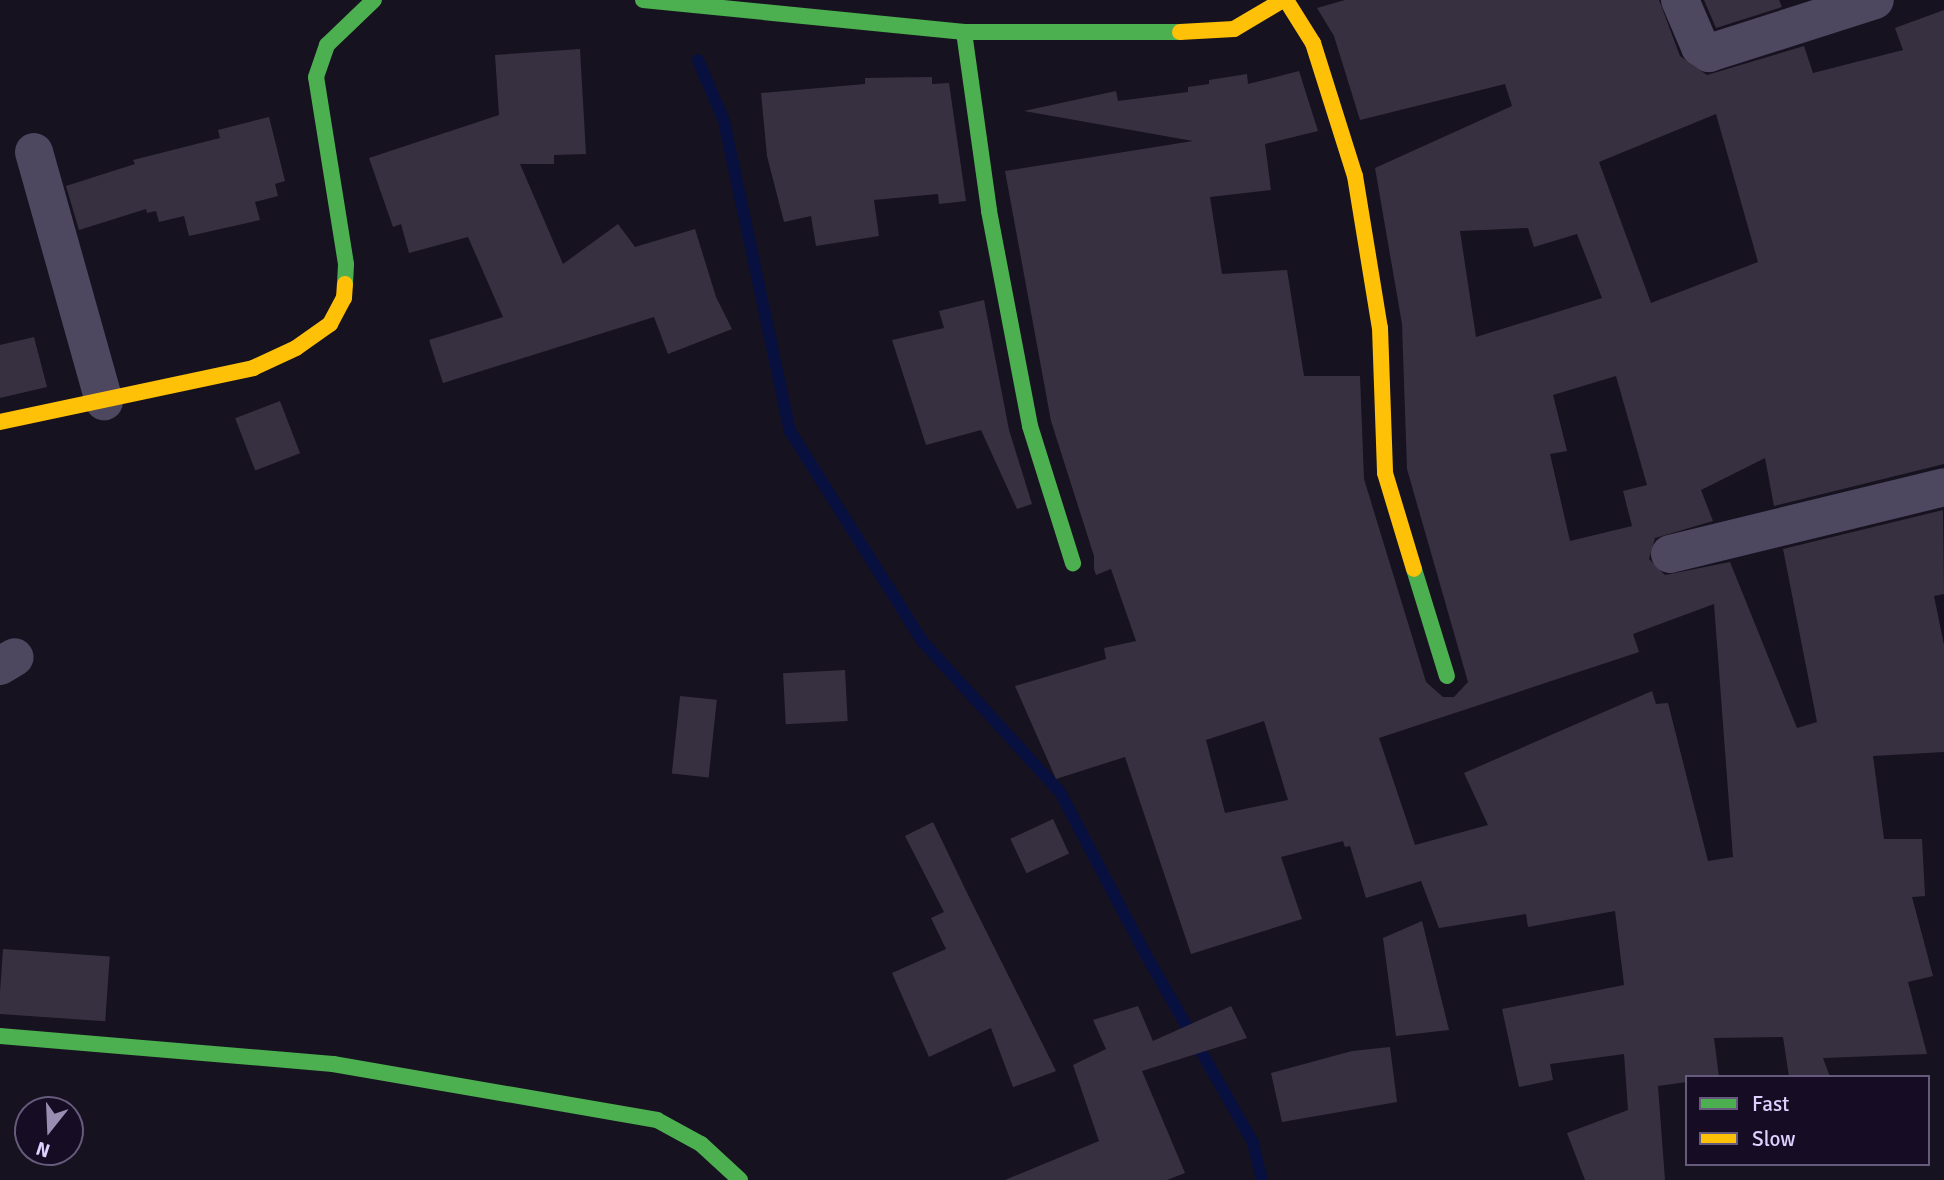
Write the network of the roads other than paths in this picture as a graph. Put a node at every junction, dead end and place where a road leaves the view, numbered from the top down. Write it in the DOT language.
graph roads {
  1 [pos="374,0"];
  2 [pos="643,0"];
  3 [pos="1285,0"];
  4 [pos="1680,0"];
  5 [pos="1875,0"];
  6 [pos="964,32"];
  7 [pos="34,152"];
  8 [pos="104,401"];
  9 [pos="0,422"];
  10 [pos="1944,486"];
  11 [pos="1670,554"];
  12 [pos="1073,563"];
  13 [pos="1447,676"];
  14 [pos="0,1036"];
  15 [pos="740,1180"];
  1 -- 8 [label="street"];
  2 -- 6 [label="street"];
  3 -- 6 [label="street"];
  3 -- 13 [label="street"];
  4 -- 5 [label="street"];
  6 -- 12 [label="street"];
  7 -- 8 [label="street"];
  8 -- 9 [label="street"];
  10 -- 11 [label="street"];
  14 -- 15 [label="street"];
}
